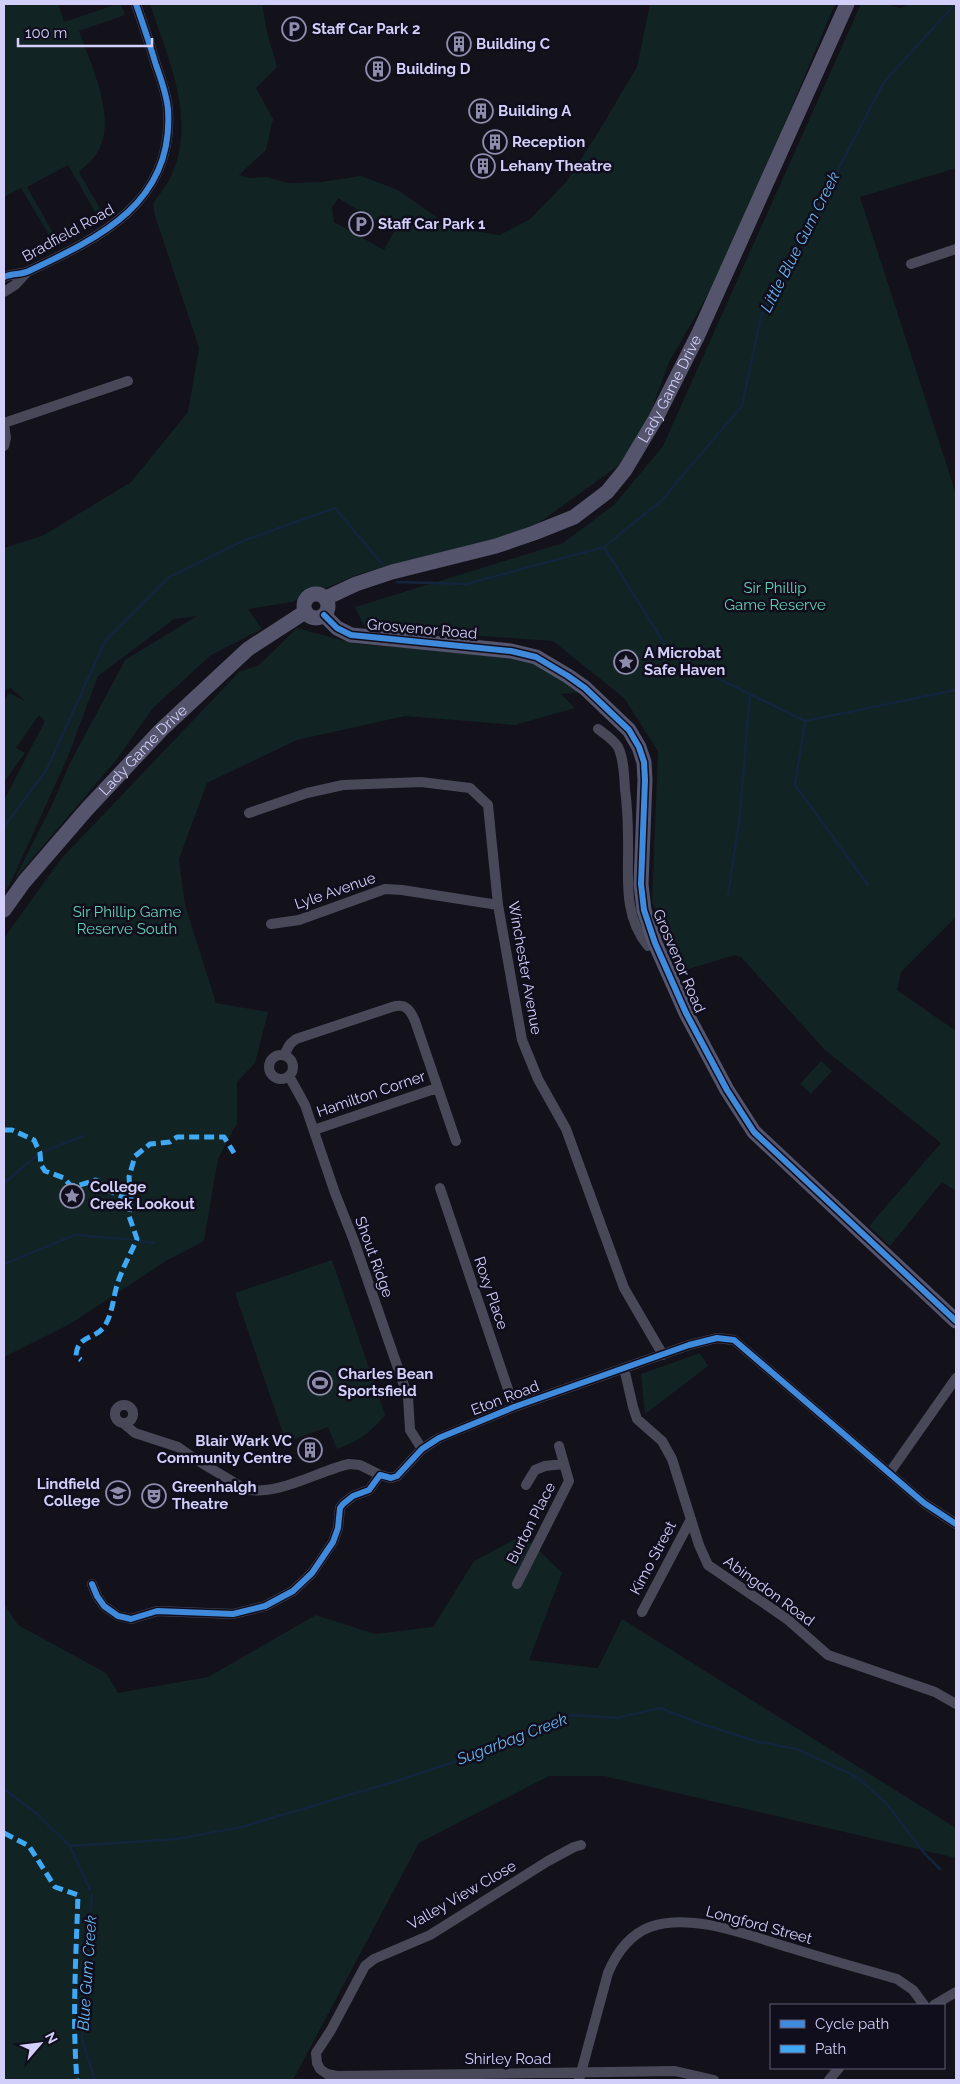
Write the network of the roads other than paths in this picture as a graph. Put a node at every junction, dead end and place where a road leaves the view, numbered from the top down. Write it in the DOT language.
graph roads {
  1 [pos="136,4"];
  2 [pos="846,4"];
  3 [pos="956,250"];
  4 [pos="911,264"];
  5 [pos="27,272"];
  6 [pos="4,277"];
  7 [pos="4,292"];
  8 [pos="128,380"];
  9 [pos="4,424"];
  10 [pos="4,446"];
  11 [pos="326,598"];
  12 [pos="305,612"];
  13 [pos="324,615"];
  14 [pos="598,729"];
  15 [pos="249,813"];
  16 [pos="498,905"];
  17 [pos="4,910"];
  18 [pos="271,924"];
  19 [pos="655,943"];
  20 [pos="284,1055"];
  21 [pos="289,1076"];
  22 [pos="437,1088"];
  23 [pos="314,1130"];
  24 [pos="456,1141"];
  25 [pos="440,1188"];
  26 [pos="956,1321"];
  27 [pos="663,1355"];
  28 [pos="624,1368"];
  29 [pos="956,1378"];
  30 [pos="514,1407"];
  31 [pos="123,1423"];
  32 [pos="559,1446"];
  33 [pos="422,1449"];
  34 [pos="564,1464"];
  35 [pos="890,1472"];
  36 [pos="380,1475"];
  37 [pos="526,1485"];
  38 [pos="691,1519"];
  39 [pos="956,1524"];
  40 [pos="92,1584"];
  41 [pos="517,1584"];
  42 [pos="642,1612"];
  43 [pos="956,1704"];
  44 [pos="581,1846"];
  45 [pos="956,1992"];
  46 [pos="923,2004"];
  47 [pos="936,2004"];
  48 [pos="316,2053"];
  49 [pos="838,2069"];
  50 [pos="580,2077"];
  51 [pos="714,2080"];
  52 [pos="829,2080"];
  1 -- 5 [label="street, Bradfield Road"];
  2 -- 11 [label="main road, Lady Game Drive"];
  3 -- 4 [label="street"];
  5 -- 6 [label="street, Bradfield Road"];
  5 -- 7 [label="street, Bradfield Road"];
  8 -- 9 [label="street"];
  9 -- 10 [label="street"];
  11 -- 12 [label="main road"];
  11 -- 13 [label="main road"];
  12 -- 13 [label="main road"];
  12 -- 17 [label="main road, Lady Game Drive"];
  13 -- 19 [label="main road, Grosvenor Road"];
  14 -- 19 [label="street, Grosvenor Road"];
  15 -- 16 [label="street, Winchester Avenue"];
  16 -- 18 [label="street, Lyle Avenue"];
  16 -- 27 [label="street, Winchester Avenue"];
  19 -- 26 [label="main road, Grosvenor Road"];
  20 -- 21 [label="street"];
  20 -- 21 [label="street"];
  20 -- 22 [label="street, Hamilton Corner"];
  21 -- 23 [label="street, Shout Ridge"];
  22 -- 23 [label="street, Hamilton Corner"];
  22 -- 24 [label="street, Hamilton Corner"];
  23 -- 33 [label="street, Shout Ridge"];
  25 -- 30 [label="street, Roxy Place"];
  27 -- 28 [label="street, Eton Road"];
  27 -- 35 [label="street, Eton Road"];
  28 -- 30 [label="street, Eton Road"];
  28 -- 38 [label="street, Abingdon Road"];
  29 -- 35 [label="street"];
  30 -- 33 [label="street, Eton Road"];
  31 -- 36 [label="street"];
  32 -- 34 [label="street, Burton Place"];
  33 -- 36 [label="street, Eton Road"];
  34 -- 37 [label="street"];
  34 -- 41 [label="street, Burton Place"];
  35 -- 39 [label="street, Eton Road"];
  36 -- 40 [label="street"];
  38 -- 42 [label="street, Kimo Street"];
  38 -- 43 [label="street, Abingdon Road"];
  44 -- 48 [label="street, Valley View Close"];
  45 -- 47 [label="street"];
  46 -- 50 [label="street, Longford Street"];
  48 -- 50 [label="street, Shirley Road"];
  49 -- 52 [label="street"];
  50 -- 51 [label="street, Shirley Road"];
}
